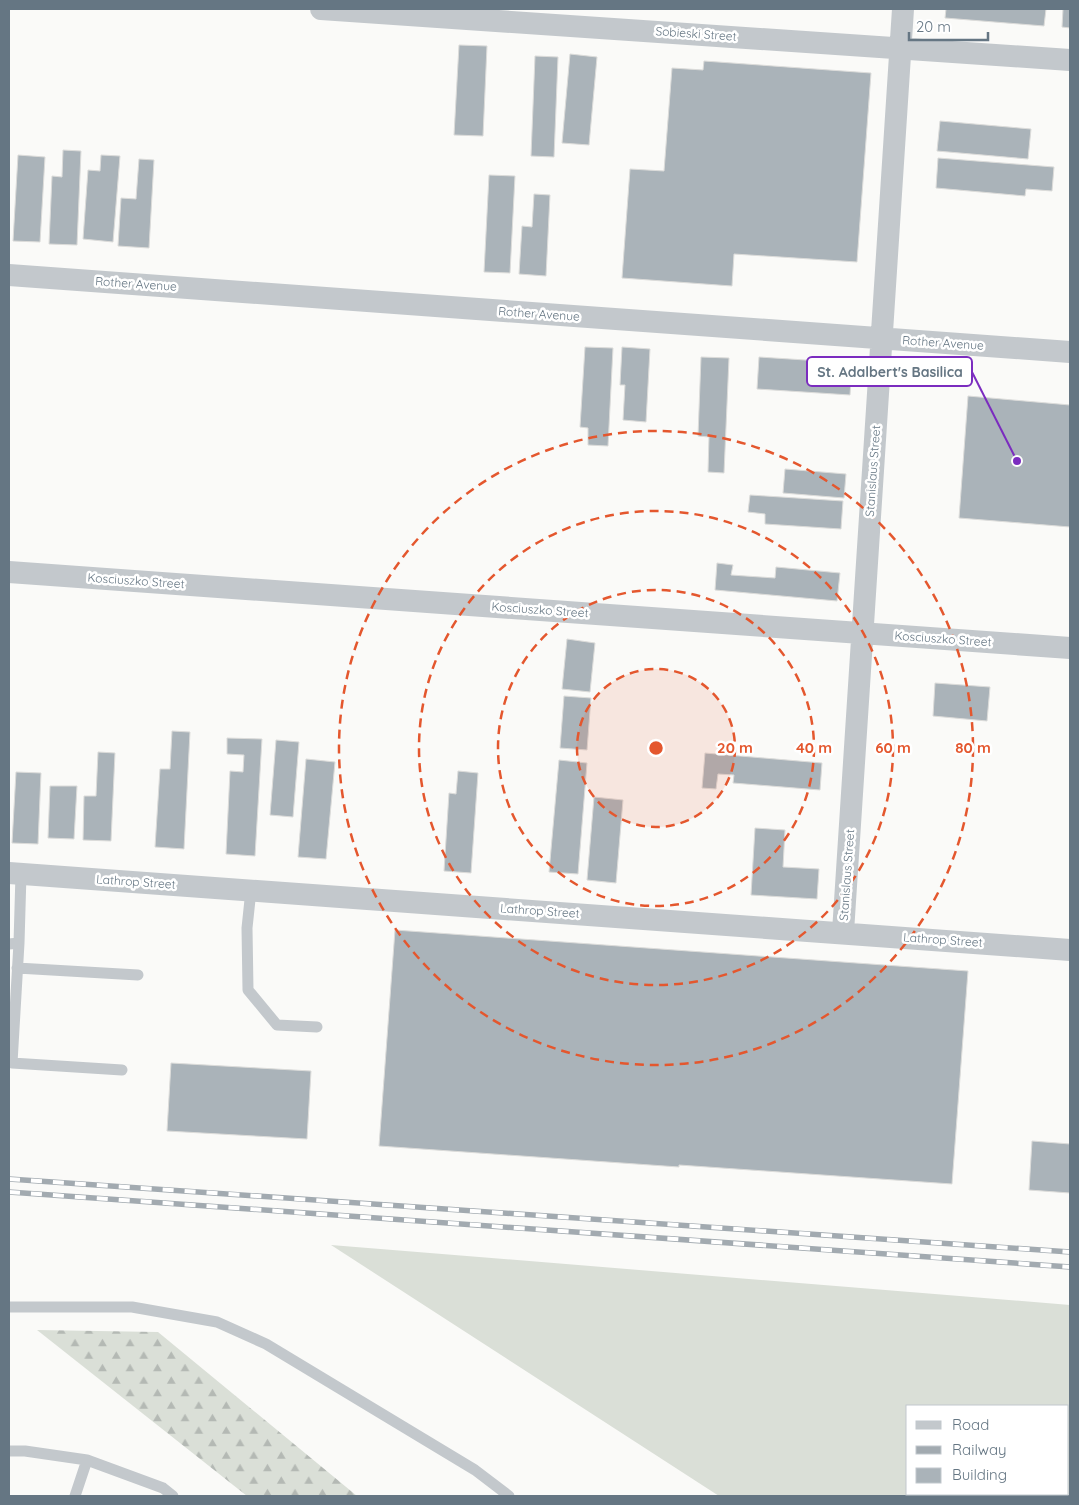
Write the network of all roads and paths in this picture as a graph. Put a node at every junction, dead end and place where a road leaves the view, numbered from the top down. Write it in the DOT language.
graph roads {
  1 [pos="321,9"];
  2 [pos="903,9"];
  3 [pos="901,48"];
  4 [pos="1070,60"];
  5 [pos="9,275"];
  6 [pos="882,338"];
  7 [pos="1070,352"];
  8 [pos="9,572"];
  9 [pos="863,633"];
  10 [pos="1070,648"];
  11 [pos="15,873"];
  12 [pos="251,890"];
  13 [pos="844,932"];
  14 [pos="14,944"];
  15 [pos="1070,950"];
  16 [pos="17,968"];
  17 [pos="138,975"];
  18 [pos="317,1026"];
  19 [pos="122,1070"];
  20 [pos="9,1307"];
  21 [pos="9,1452"];
  22 [pos="87,1460"];
  23 [pos="76,1496"];
  24 [pos="173,1496"];
  25 [pos="509,1496"];
  1 -- 3 [label="street, Sobieski Street"];
  2 -- 3 [label="street, Stanislaus Street"];
  3 -- 4 [label="street, Sobieski Street"];
  3 -- 6 [label="street, Stanislaus Street"];
  5 -- 6 [label="street, Rother Avenue"];
  6 -- 7 [label="street, Rother Avenue"];
  6 -- 9 [label="street, Stanislaus Street"];
  8 -- 9 [label="street, Kosciuszko Street"];
  9 -- 10 [label="street, Kosciuszko Street"];
  9 -- 13 [label="street, Stanislaus Street"];
  11 -- 12 [label="street, Lathrop Street"];
  11 -- 14 [label="lane"];
  12 -- 13 [label="street, Lathrop Street"];
  12 -- 18 [label="lane"];
  13 -- 15 [label="street, Lathrop Street"];
  14 -- 16 [label="lane"];
  16 -- 17 [label="lane"];
  16 -- 19 [label="lane"];
  20 -- 25 [label="lane"];
  21 -- 22 [label="lane"];
  22 -- 23 [label="lane"];
  22 -- 24 [label="lane"];
}
